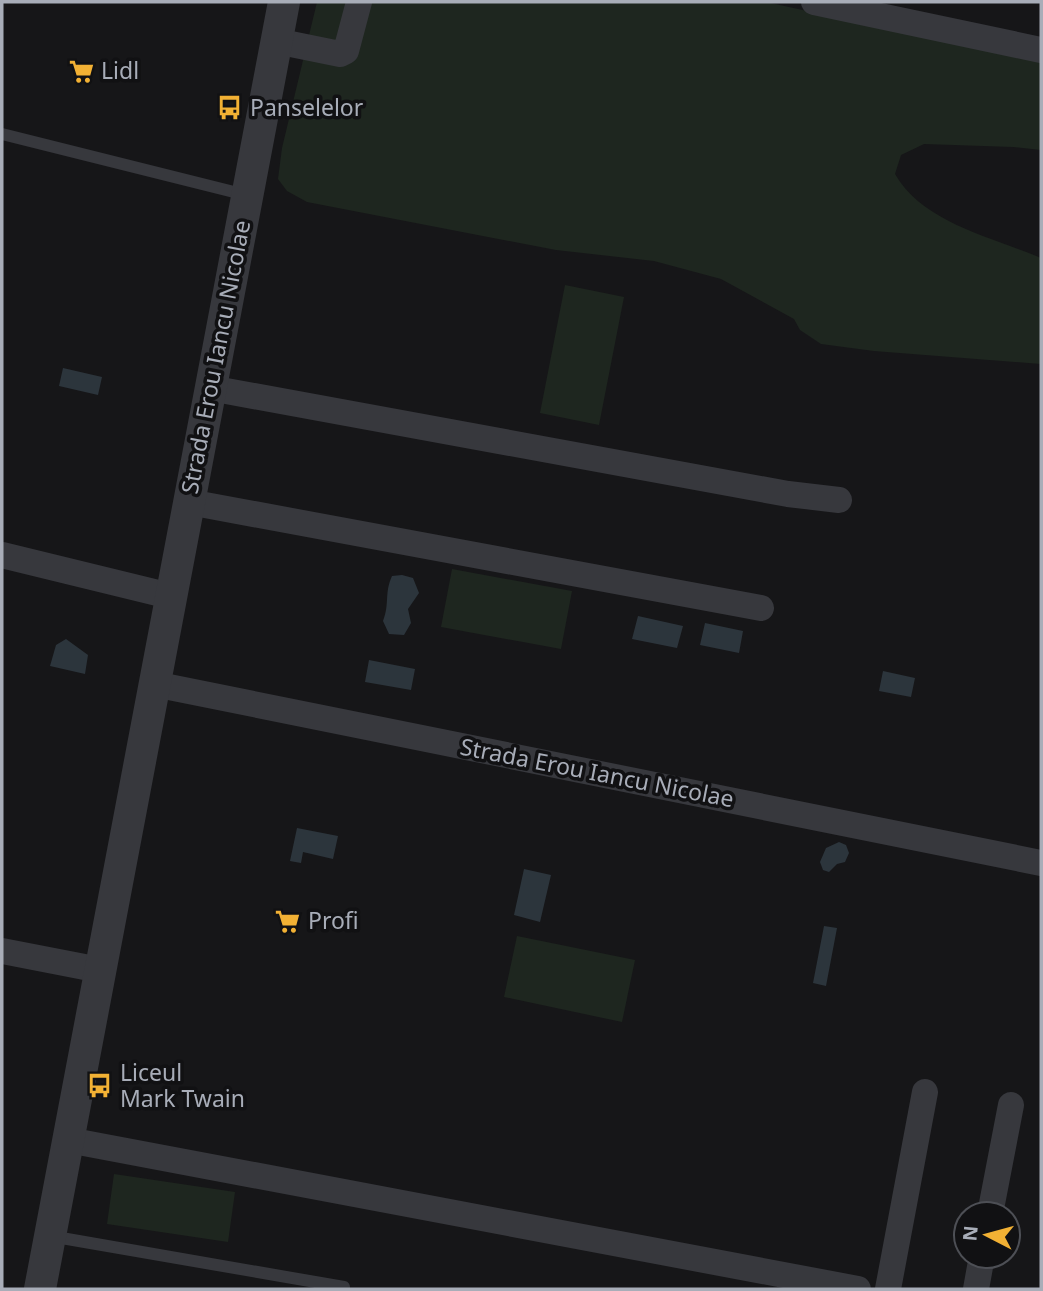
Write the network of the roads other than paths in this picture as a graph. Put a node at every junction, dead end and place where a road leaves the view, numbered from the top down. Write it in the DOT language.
graph roads {
  1 [pos="284,2"];
  2 [pos="359,2"];
  3 [pos="814,2"];
  4 [pos="276,41"];
  5 [pos="1041,50"];
  6 [pos="2,134"];
  7 [pos="246,195"];
  8 [pos="210,388"];
  9 [pos="839,500"];
  10 [pos="189,502"];
  11 [pos="2,555"];
  12 [pos="170,596"];
  13 [pos="761,608"];
  14 [pos="154,684"];
  15 [pos="1041,863"];
  16 [pos="2,951"];
  17 [pos="100,970"];
  18 [pos="925,1092"];
  19 [pos="1011,1105"];
  20 [pos="68,1140"];
  21 [pos="993,1200"];
  22 [pos="50,1236"];
  23 [pos="979,1270"];
  24 [pos="344,1287"];
  25 [pos="40,1289"];
  26 [pos="858,1289"];
  27 [pos="888,1289"];
  28 [pos="976,1289"];
  1 -- 4 [label="street, Strada Erou Iancu Nicolae"];
  2 -- 4 [label="street"];
  3 -- 5 [label="street"];
  4 -- 7 [label="street, Strada Erou Iancu Nicolae"];
  6 -- 7 [label="lane, Strada Erou Iancu Nicolae"];
  7 -- 8 [label="street, Strada Erou Iancu Nicolae"];
  8 -- 9 [label="street"];
  8 -- 10 [label="street, Strada Erou Iancu Nicolae"];
  10 -- 12 [label="street, Strada Erou Iancu Nicolae"];
  10 -- 13 [label="street"];
  11 -- 12 [label="street"];
  12 -- 14 [label="street, Strada Erou Iancu Nicolae"];
  14 -- 15 [label="street, Strada Erou Iancu Nicolae"];
  14 -- 17 [label="street, Strada Erou Iancu Nicolae"];
  16 -- 17 [label="street"];
  17 -- 20 [label="street, Strada Erou Iancu Nicolae"];
  18 -- 27 [label="street"];
  19 -- 21 [label="street"];
  20 -- 22 [label="street, Strada Erou Iancu Nicolae"];
  20 -- 26 [label="street"];
  22 -- 24 [label="lane"];
  22 -- 25 [label="street, Strada Erou Iancu Nicolae"];
  23 -- 28 [label="street"];
}
